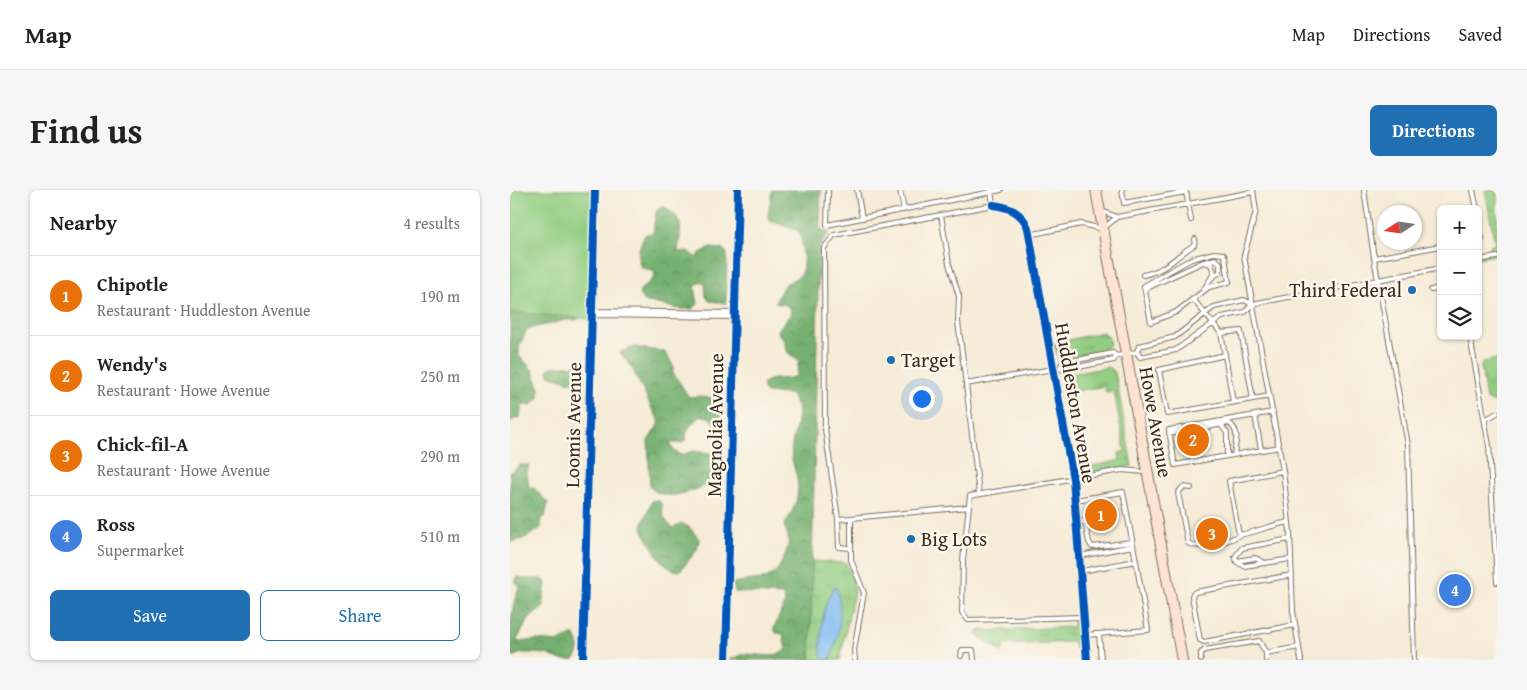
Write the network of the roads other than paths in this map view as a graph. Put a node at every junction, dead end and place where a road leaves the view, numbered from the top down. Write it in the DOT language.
graph roads {
  1 [pos="595,190"];
  2 [pos="738,190"];
  3 [pos="828,190"];
  4 [pos="857,190"];
  5 [pos="900,190"];
  6 [pos="1001,190"];
  7 [pos="1096,190"];
  8 [pos="1122,190"];
  9 [pos="1364,190"];
  10 [pos="1473,190"];
  11 [pos="991,191"];
  12 [pos="1185,191"];
  13 [pos="1253,191"];
  14 [pos="1188,204"];
  15 [pos="993,205"];
  16 [pos="1475,205"];
  17 [pos="904,210"];
  18 [pos="1100,210"];
  19 [pos="942,215"];
  20 [pos="1118,217"];
  21 [pos="862,218"];
  22 [pos="1191,220"];
  23 [pos="1103,229"];
  24 [pos="1029,235"];
  25 [pos="1195,239"];
  26 [pos="1437,247"];
  27 [pos="1497,257"];
  28 [pos="1374,258"];
  29 [pos="1482,259"];
  30 [pos="1203,262"];
  31 [pos="1437,269"];
  32 [pos="1143,275"];
  33 [pos="1211,278"];
  34 [pos="1378,280"];
  35 [pos="1145,289"];
  36 [pos="1437,289"];
  37 [pos="1431,290"];
  38 [pos="1203,291"];
  39 [pos="1193,299"];
  40 [pos="1252,304"];
  41 [pos="592,313"];
  42 [pos="1205,314"];
  43 [pos="734,316"];
  44 [pos="1212,323"];
  45 [pos="1221,333"];
  46 [pos="1471,340"];
  47 [pos="1137,352"];
  48 [pos="1121,355"];
  49 [pos="1225,355"];
  50 [pos="1054,368"];
  51 [pos="966,384"];
  52 [pos="1270,396"];
  53 [pos="1252,399"];
  54 [pos="1233,402"];
  55 [pos="1273,412"];
  56 [pos="1497,413"];
  57 [pos="1255,415"];
  58 [pos="1485,420"];
  59 [pos="1221,425"];
  60 [pos="1169,434"];
  61 [pos="1279,447"];
  62 [pos="1261,450"];
  63 [pos="1234,455"];
  64 [pos="1227,456"];
  65 [pos="1284,471"];
  66 [pos="1148,473"];
  67 [pos="1073,479"];
  68 [pos="1190,488"];
  69 [pos="979,494"];
  70 [pos="1076,500"];
  71 [pos="969,507"];
  72 [pos="851,518"];
  73 [pos="1078,518"];
  74 [pos="838,520"];
  75 [pos="1289,522"];
  76 [pos="1239,535"];
  77 [pos="1290,539"];
  78 [pos="1133,544"];
  79 [pos="851,548"];
  80 [pos="1080,556"];
  81 [pos="1291,558"];
  82 [pos="1136,561"];
  83 [pos="1081,571"];
  84 [pos="1292,575"];
  85 [pos="1497,582"];
  86 [pos="1084,617"];
  87 [pos="1295,625"];
  88 [pos="1099,634"];
  89 [pos="1086,635"];
  90 [pos="1298,647"];
  91 [pos="1266,652"];
  92 [pos="962,656"];
  93 [pos="583,660"];
  94 [pos="726,660"];
  95 [pos="855,660"];
  96 [pos="974,660"];
  97 [pos="1088,660"];
  98 [pos="1101,660"];
  99 [pos="1182,660"];
  100 [pos="1201,660"];
  101 [pos="1266,660"];
  102 [pos="1301,660"];
  103 [pos="1414,660"];
  1 -- 41 [label="street, Loomis Avenue"];
  2 -- 43 [label="street, Magnolia Avenue"];
  3 -- 21 [label="lane"];
  4 -- 21 [label="lane"];
  5 -- 17 [label="lane"];
  6 -- 11 [label="lane"];
  7 -- 18 [label="street, Howe Avenue"];
  8 -- 12 [label="lane"];
  9 -- 28 [label="lane"];
  10 -- 16 [label="lane"];
  11 -- 15 [label="lane"];
  11 -- 17 [label="lane"];
  12 -- 14 [label="lane"];
  13 -- 14 [label="lane"];
  13 -- 40 [label="lane"];
  14 -- 20 [label="lane"];
  14 -- 22 [label="lane"];
  15 -- 19 [label="lane"];
  15 -- 24 [label="street, Huddleston Avenue"];
  17 -- 21 [label="lane"];
  18 -- 20 [label="lane"];
  18 -- 23 [label="street, Howe Avenue"];
  19 -- 51 [label="lane"];
  19 -- 74 [label="lane"];
  20 -- 23 [label="lane"];
  23 -- 24 [label="lane"];
  23 -- 48 [label="street, Howe Avenue"];
  24 -- 50 [label="street, Huddleston Avenue"];
  25 -- 32 [label="lane"];
  26 -- 28 [label="lane"];
  27 -- 29 [label="lane"];
  28 -- 34 [label="lane"];
  30 -- 33 [label="lane"];
  30 -- 33 [label="lane"];
  30 -- 35 [label="lane"];
  31 -- 34 [label="lane"];
  33 -- 38 [label="lane"];
  34 -- 40 [label="lane"];
  34 -- 103 [label="lane"];
  35 -- 38 [label="lane"];
  35 -- 39 [label="lane"];
  36 -- 37 [label="lane"];
  38 -- 39 [label="lane"];
  39 -- 42 [label="lane"];
  40 -- 42 [label="lane"];
  40 -- 44 [label="lane"];
  40 -- 52 [label="lane"];
  41 -- 43 [label="street"];
  41 -- 93 [label="street, Loomis Avenue"];
  42 -- 44 [label="lane"];
  42 -- 47 [label="lane"];
  43 -- 94 [label="street, Magnolia Avenue"];
  44 -- 45 [label="lane"];
  44 -- 47 [label="lane"];
  45 -- 49 [label="lane"];
  45 -- 53 [label="lane"];
  46 -- 58 [label="lane"];
  47 -- 48 [label="lane"];
  48 -- 48 [label="lane"];
  48 -- 66 [label="street, Howe Avenue"];
  49 -- 54 [label="lane"];
  49 -- 54 [label="lane"];
  50 -- 51 [label="lane"];
  50 -- 67 [label="street, Huddleston Avenue"];
  51 -- 69 [label="lane"];
  52 -- 53 [label="lane"];
  52 -- 55 [label="lane"];
  53 -- 54 [label="lane"];
  55 -- 57 [label="lane"];
  55 -- 61 [label="lane"];
  56 -- 58 [label="lane"];
  57 -- 60 [label="lane"];
  57 -- 62 [label="lane"];
  58 -- 85 [label="lane"];
  59 -- 60 [label="lane"];
  59 -- 63 [label="lane"];
  59 -- 64 [label="lane"];
  60 -- 64 [label="lane"];
  61 -- 62 [label="lane"];
  61 -- 65 [label="lane"];
  62 -- 63 [label="lane"];
  63 -- 64 [label="lane"];
  65 -- 75 [label="lane"];
  65 -- 76 [label="lane"];
  66 -- 67 [label="lane"];
  66 -- 99 [label="street, Howe Avenue"];
  67 -- 69 [label="lane"];
  67 -- 70 [label="street, Huddleston Avenue"];
  68 -- 76 [label="lane"];
  69 -- 71 [label="lane"];
  70 -- 73 [label="street, Huddleston Avenue"];
  70 -- 78 [label="lane"];
  71 -- 72 [label="lane"];
  71 -- 86 [label="lane"];
  72 -- 74 [label="lane"];
  72 -- 79 [label="lane"];
  73 -- 78 [label="lane"];
  73 -- 80 [label="street, Huddleston Avenue"];
  74 -- 79 [label="lane"];
  75 -- 76 [label="lane"];
  75 -- 77 [label="lane"];
  77 -- 81 [label="lane"];
  77 -- 81 [label="lane"];
  78 -- 80 [label="lane"];
  78 -- 82 [label="lane"];
  79 -- 95 [label="lane"];
  80 -- 83 [label="street, Huddleston Avenue"];
  81 -- 84 [label="lane"];
  82 -- 83 [label="lane"];
  82 -- 88 [label="lane"];
  83 -- 86 [label="street, Huddleston Avenue"];
  84 -- 87 [label="lane"];
  84 -- 87 [label="lane"];
  86 -- 89 [label="street, Huddleston Avenue"];
  87 -- 90 [label="lane"];
  88 -- 89 [label="lane"];
  88 -- 98 [label="lane"];
  89 -- 97 [label="street, Huddleston Avenue"];
  90 -- 91 [label="lane"];
  90 -- 102 [label="lane"];
  91 -- 100 [label="lane"];
  91 -- 101 [label="lane"];
  92 -- 96 [label="lane"];
}
